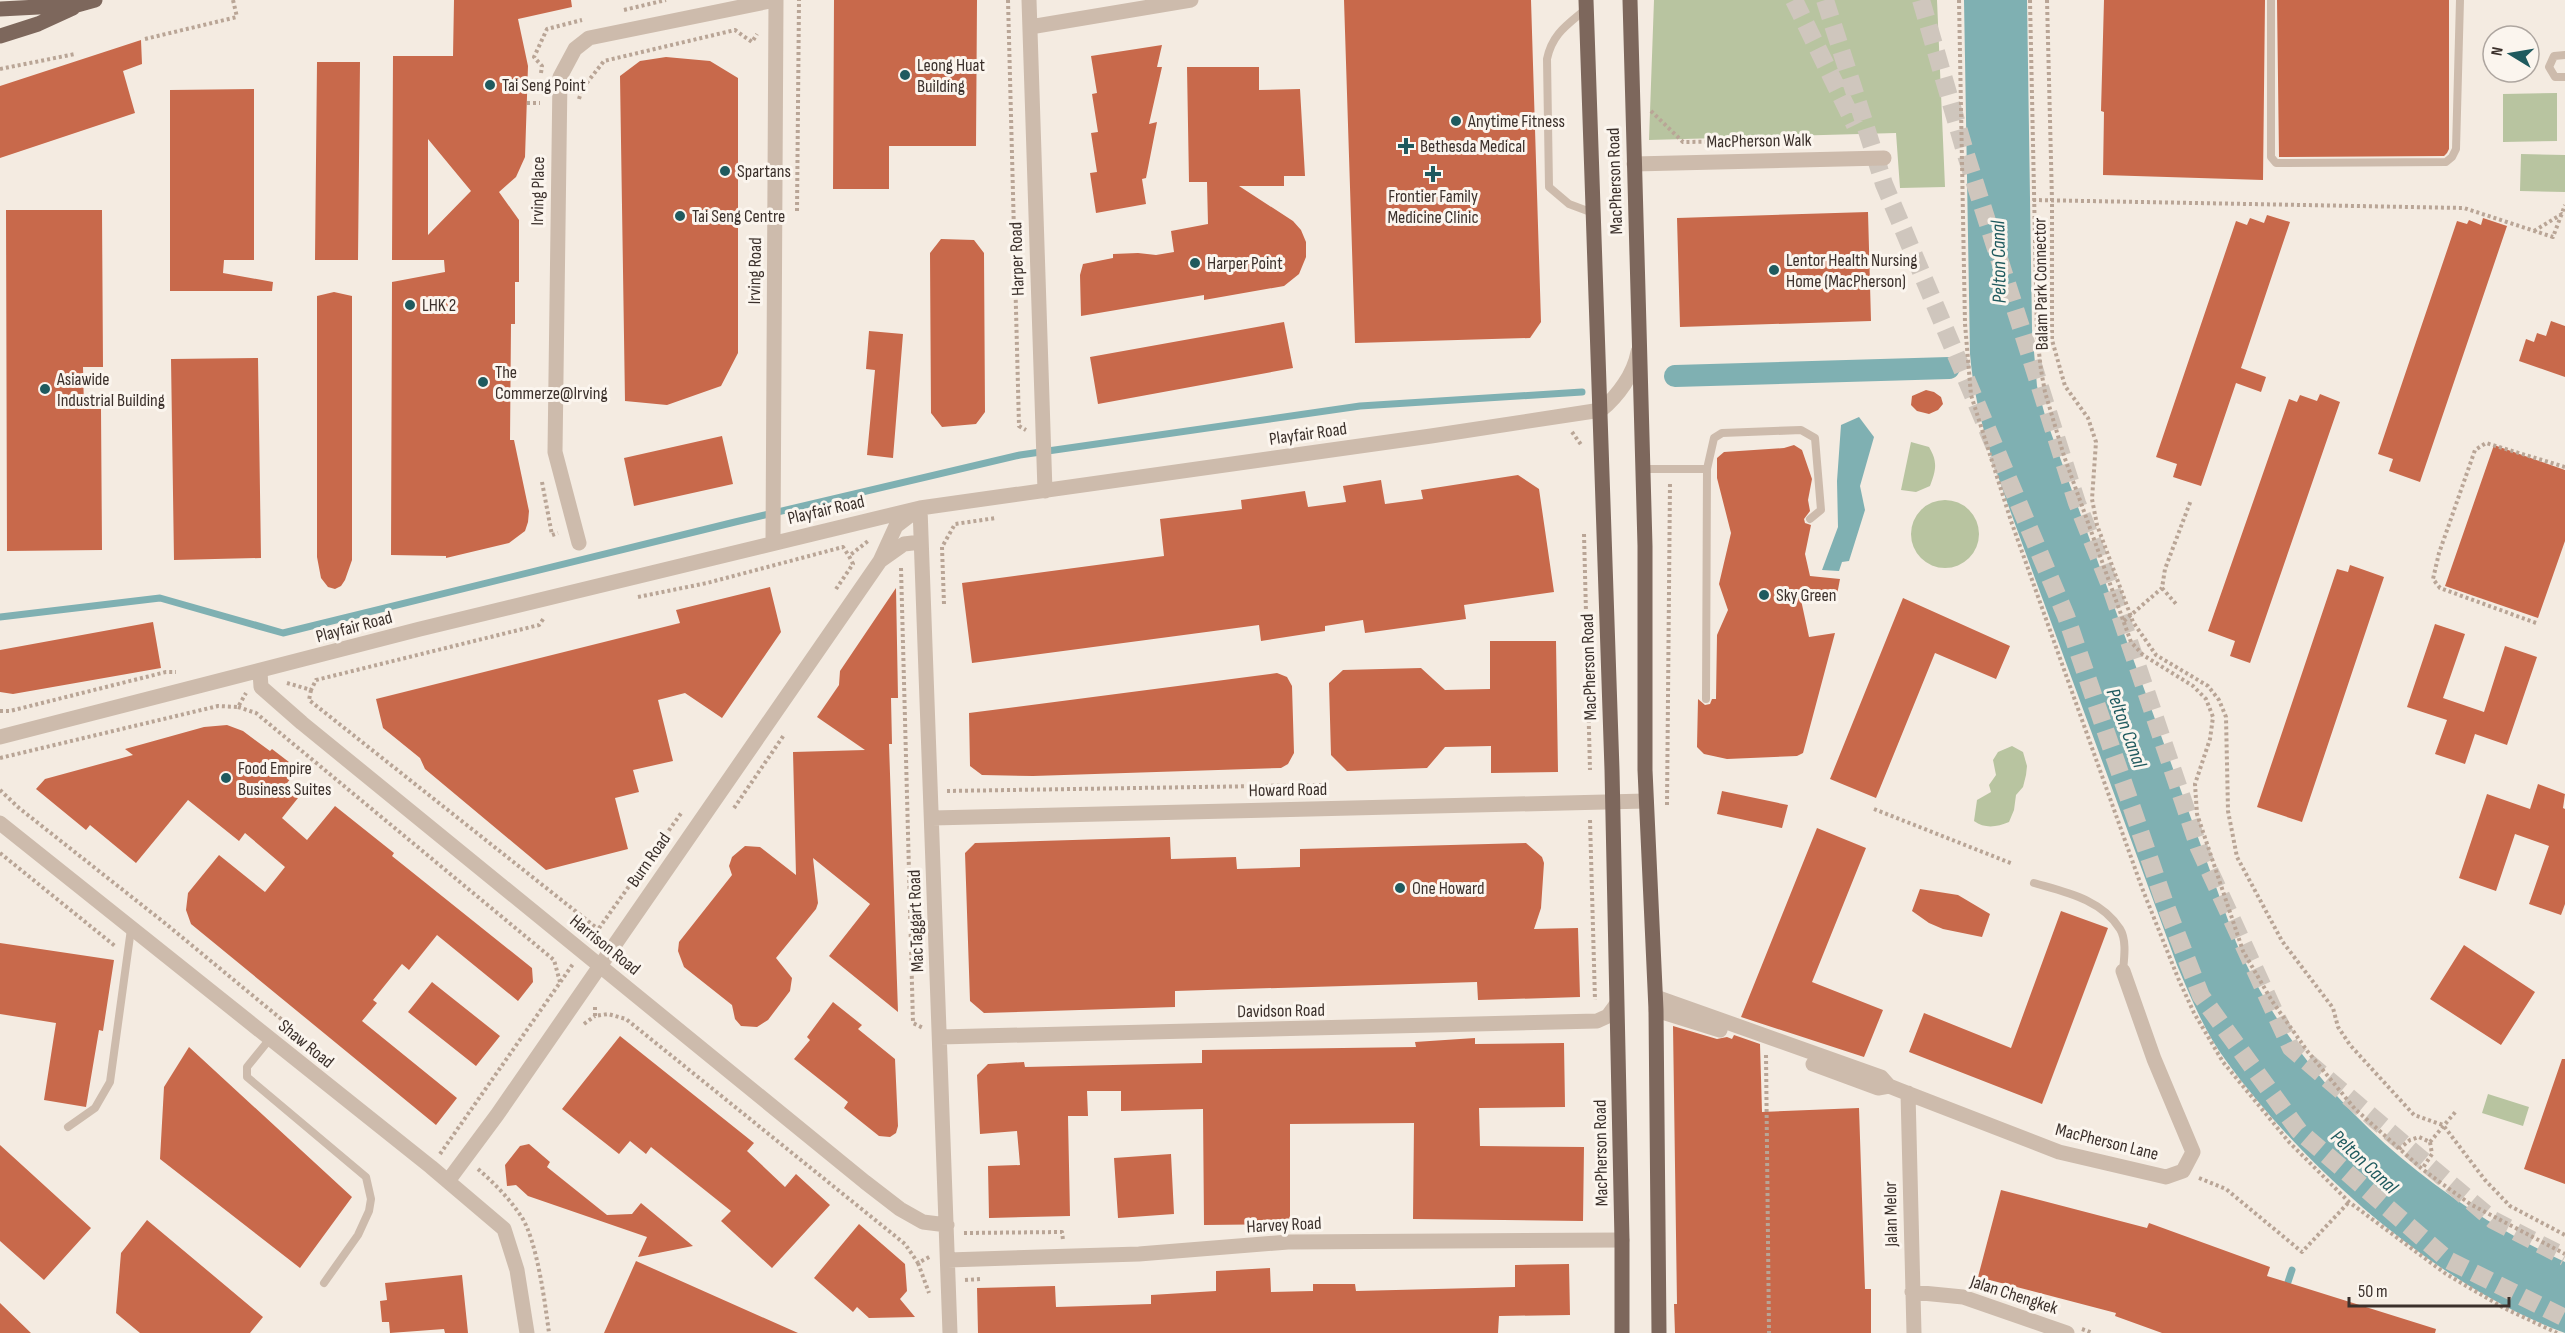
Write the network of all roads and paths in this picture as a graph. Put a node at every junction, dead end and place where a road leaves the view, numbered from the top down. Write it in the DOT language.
graph roads {
  1 [pos="95,0"];
  2 [pos="233,0"];
  3 [pos="776,0"];
  4 [pos="798,0"];
  5 [pos="1008,0"];
  6 [pos="1029,0"];
  7 [pos="1191,0"];
  8 [pos="1630,0"];
  9 [pos="1959,0"];
  10 [pos="2030,0"];
  11 [pos="2047,0"];
  12 [pos="2271,0"];
  13 [pos="2460,0"];
  14 [pos="77,5"];
  15 [pos="1586,5"];
  16 [pos="0,9"];
  17 [pos="1030,27"];
  18 [pos="0,36"];
  19 [pos="146,39"];
  20 [pos="763,39"];
  21 [pos="75,54"];
  22 [pos="2565,55"];
  23 [pos="0,69"];
  24 [pos="2565,77"];
  25 [pos="527,103"];
  26 [pos="540,103"];
  27 [pos="576,108"];
  28 [pos="1649,110"];
  29 [pos="1766,141"];
  30 [pos="1884,158"];
  31 [pos="1634,164"];
  32 [pos="2033,200"];
  33 [pos="2052,200"];
  34 [pos="2565,205"];
  35 [pos="797,211"];
  36 [pos="1593,213"];
  37 [pos="2564,214"];
  38 [pos="2534,231"];
  39 [pos="1639,346"];
  40 [pos="1600,410"];
  41 [pos="1566,431"];
  42 [pos="1043,438"];
  43 [pos="1582,454"];
  44 [pos="2565,467"];
  45 [pos="1643,469"];
  46 [pos="1707,469"];
  47 [pos="1045,490"];
  48 [pos="2191,500"];
  49 [pos="920,508"];
  50 [pos="1003,517"];
  51 [pos="1810,519"];
  52 [pos="1584,525"];
  53 [pos="870,540"];
  54 [pos="773,542"];
  55 [pos="921,542"];
  56 [pos="579,543"];
  57 [pos="849,556"];
  58 [pos="880,561"];
  59 [pos="943,562"];
  60 [pos="901,564"];
  61 [pos="2162,588"];
  62 [pos="834,592"];
  63 [pos="628,599"];
  64 [pos="2176,603"];
  65 [pos="548,614"];
  66 [pos="2130,615"];
  67 [pos="2124,621"];
  68 [pos="2536,622"];
  69 [pos="260,679"];
  70 [pos="311,690"];
  71 [pos="1706,699"];
  72 [pos="238,707"];
  73 [pos="0,737"];
  74 [pos="0,758"];
  75 [pos="1590,770"];
  76 [pos="1326,784"];
  77 [pos="0,790"];
  78 [pos="932,791"];
  79 [pos="1611,801"];
  80 [pos="1646,801"];
  81 [pos="687,804"];
  82 [pos="1874,809"];
  83 [pos="932,818"];
  84 [pos="1590,820"];
  85 [pos="0,823"];
  86 [pos="0,854"];
  87 [pos="2013,864"];
  88 [pos="2034,883"];
  89 [pos="132,929"];
  90 [pos="598,929"];
  91 [pos="618,938"];
  92 [pos="582,952"];
  93 [pos="128,956"];
  94 [pos="599,965"];
  95 [pos="2123,971"];
  96 [pos="612,975"];
  97 [pos="560,982"];
  98 [pos="1595,1000"];
  99 [pos="1656,1004"];
  100 [pos="1616,1005"];
  101 [pos="1704,1019"];
  102 [pos="940,1036"];
  103 [pos="274,1044"];
  104 [pos="1766,1047"];
  105 [pos="1889,1086"];
  106 [pos="1908,1093"];
  107 [pos="2457,1110"];
  108 [pos="2443,1125"];
  109 [pos="68,1127"];
  110 [pos="2430,1142"];
  111 [pos="2399,1149"];
  112 [pos="431,1167"];
  113 [pos="2422,1169"];
  114 [pos="2183,1171"];
  115 [pos="448,1181"];
  116 [pos="2349,1202"];
  117 [pos="947,1225"];
  118 [pos="2565,1235"];
  119 [pos="1622,1240"];
  120 [pos="2564,1252"];
  121 [pos="948,1254"];
  122 [pos="324,1283"];
  123 [pos="1912,1292"];
  124 [pos="527,1333"];
  125 [pos="950,1333"];
  126 [pos="1622,1333"];
  127 [pos="1659,1333"];
  128 [pos="1769,1333"];
  129 [pos="1914,1333"];
  130 [pos="2067,1333"];
  131 [pos="2557,1333"];
  1 -- 14 [label="main road"];
  2 -- 19 [label="path, bridge"];
  3 -- 54 [label="street, Irving Road"];
  3 -- 56 [label="street, Irving Place"];
  4 -- 35 [label="path"];
  5 -- 42 [label="path"];
  6 -- 17 [label="street, Harper Road"];
  7 -- 17 [label="street"];
  8 -- 31 [label="main road, MacPherson Road"];
  9 -- 116 [label="path"];
  10 -- 32 [label="path"];
  11 -- 33 [label="path, Balam Park Connector"];
  12 -- 13 [label="lane"];
  14 -- 16 [label="main road"];
  14 -- 18 [label="main road"];
  15 -- 36 [label="main road, MacPherson Road"];
  15 -- 36 [label="lane"];
  17 -- 42 [label="street, Harper Road"];
  20 -- 27 [label="path"];
  21 -- 23 [label="path"];
  22 -- 24 [label="lane"];
  25 -- 26 [label="path"];
  28 -- 29 [label="path"];
  30 -- 31 [label="street, MacPherson Walk"];
  31 -- 39 [label="main road, MacPherson Road"];
  32 -- 33 [label="path"];
  32 -- 67 [label="path"];
  33 -- 38 [label="path"];
  33 -- 66 [label="path, Balam Park Connector"];
  34 -- 37 [label="path"];
  36 -- 40 [label="main road, MacPherson Road"];
  37 -- 38 [label="path"];
  37 -- 38 [label="path"];
  39 -- 40 [label="street"];
  39 -- 45 [label="main road, MacPherson Road"];
  40 -- 47 [label="street, Playfair Road"];
  40 -- 79 [label="main road, MacPherson Road"];
  41 -- 43 [label="path"];
  42 -- 47 [label="street, Harper Road"];
  44 -- 68 [label="path"];
  45 -- 46 [label="lane"];
  45 -- 80 [label="main road, MacPherson Road"];
  46 -- 51 [label="lane"];
  46 -- 71 [label="lane"];
  47 -- 49 [label="street, Playfair Road"];
  48 -- 61 [label="path"];
  49 -- 54 [label="street, Playfair Road"];
  49 -- 55 [label="street, MacTaggart Road"];
  49 -- 58 [label="street, Burn Road"];
  50 -- 59 [label="path"];
  52 -- 75 [label="path"];
  53 -- 57 [label="path"];
  54 -- 69 [label="street, Playfair Road"];
  55 -- 58 [label="street, Burn Road"];
  55 -- 78 [label="street, MacTaggart Road"];
  57 -- 62 [label="path"];
  57 -- 63 [label="path"];
  58 -- 91 [label="street, Burn Road"];
  60 -- 102 [label="path"];
  61 -- 64 [label="path"];
  61 -- 66 [label="path"];
  65 -- 70 [label="path"];
  66 -- 67 [label="path"];
  66 -- 108 [label="path, Balam Park Connector"];
  67 -- 111 [label="path"];
  69 -- 70 [label="path"];
  69 -- 72 [label="path"];
  69 -- 73 [label="street, Playfair Road"];
  69 -- 92 [label="street, Harrison Road"];
  70 -- 90 [label="path"];
  72 -- 74 [label="path"];
  72 -- 97 [label="path"];
  76 -- 78 [label="path"];
  77 -- 103 [label="path"];
  78 -- 83 [label="street, MacTaggart Road"];
  79 -- 80 [label="street, Howard Road"];
  79 -- 83 [label="street, Howard Road"];
  79 -- 100 [label="main road, MacPherson Road"];
  80 -- 99 [label="main road, MacPherson Road"];
  81 -- 90 [label="path"];
  82 -- 87 [label="path"];
  83 -- 102 [label="street, MacTaggart Road"];
  84 -- 98 [label="path"];
  85 -- 89 [label="street, Shaw Road"];
  86 -- 93 [label="path"];
  88 -- 95 [label="lane"];
  89 -- 93 [label="lane"];
  89 -- 103 [label="street, Shaw Road"];
  90 -- 91 [label="path"];
  90 -- 92 [label="path"];
  91 -- 94 [label="street, Burn Road"];
  92 -- 94 [label="street, Harrison Road"];
  92 -- 97 [label="path"];
  93 -- 109 [label="lane"];
  94 -- 96 [label="street, Harrison Road"];
  94 -- 115 [label="street, Burn Road"];
  95 -- 114 [label="street"];
  96 -- 117 [label="street, Harrison Road"];
  96 -- 121 [label="path"];
  97 -- 112 [label="path"];
  99 -- 101 [label="street, MacPherson Lane"];
  99 -- 127 [label="main road, MacPherson Road"];
  100 -- 102 [label="street, Davidson Road"];
  100 -- 119 [label="main road, MacPherson Road"];
  101 -- 104 [label="street, MacPherson Lane"];
  101 -- 105 [label="street, MacPherson Lane"];
  102 -- 117 [label="street, MacTaggart Road"];
  103 -- 112 [label="street, Shaw Road"];
  103 -- 122 [label="lane"];
  104 -- 105 [label="street, MacPherson Lane"];
  104 -- 128 [label="path"];
  105 -- 106 [label="street, MacPherson Lane"];
  106 -- 114 [label="street, MacPherson Lane"];
  106 -- 123 [label="street, Jalan Melor"];
  107 -- 108 [label="path"];
  108 -- 110 [label="path"];
  108 -- 118 [label="path"];
  110 -- 111 [label="path"];
  110 -- 113 [label="path"];
  111 -- 113 [label="path"];
  112 -- 115 [label="street, Shaw Road"];
  113 -- 120 [label="path"];
  114 -- 116 [label="path"];
  115 -- 124 [label="street, Shaw Road"];
  116 -- 131 [label="path"];
  117 -- 121 [label="street, MacTaggart Road"];
  119 -- 121 [label="street, Harvey Road"];
  119 -- 126 [label="main road, MacPherson Road"];
  121 -- 125 [label="street, MacTaggart Road"];
  123 -- 129 [label="street, Jalan Melor"];
  123 -- 130 [label="street, Jalan Chengkek"];
}
